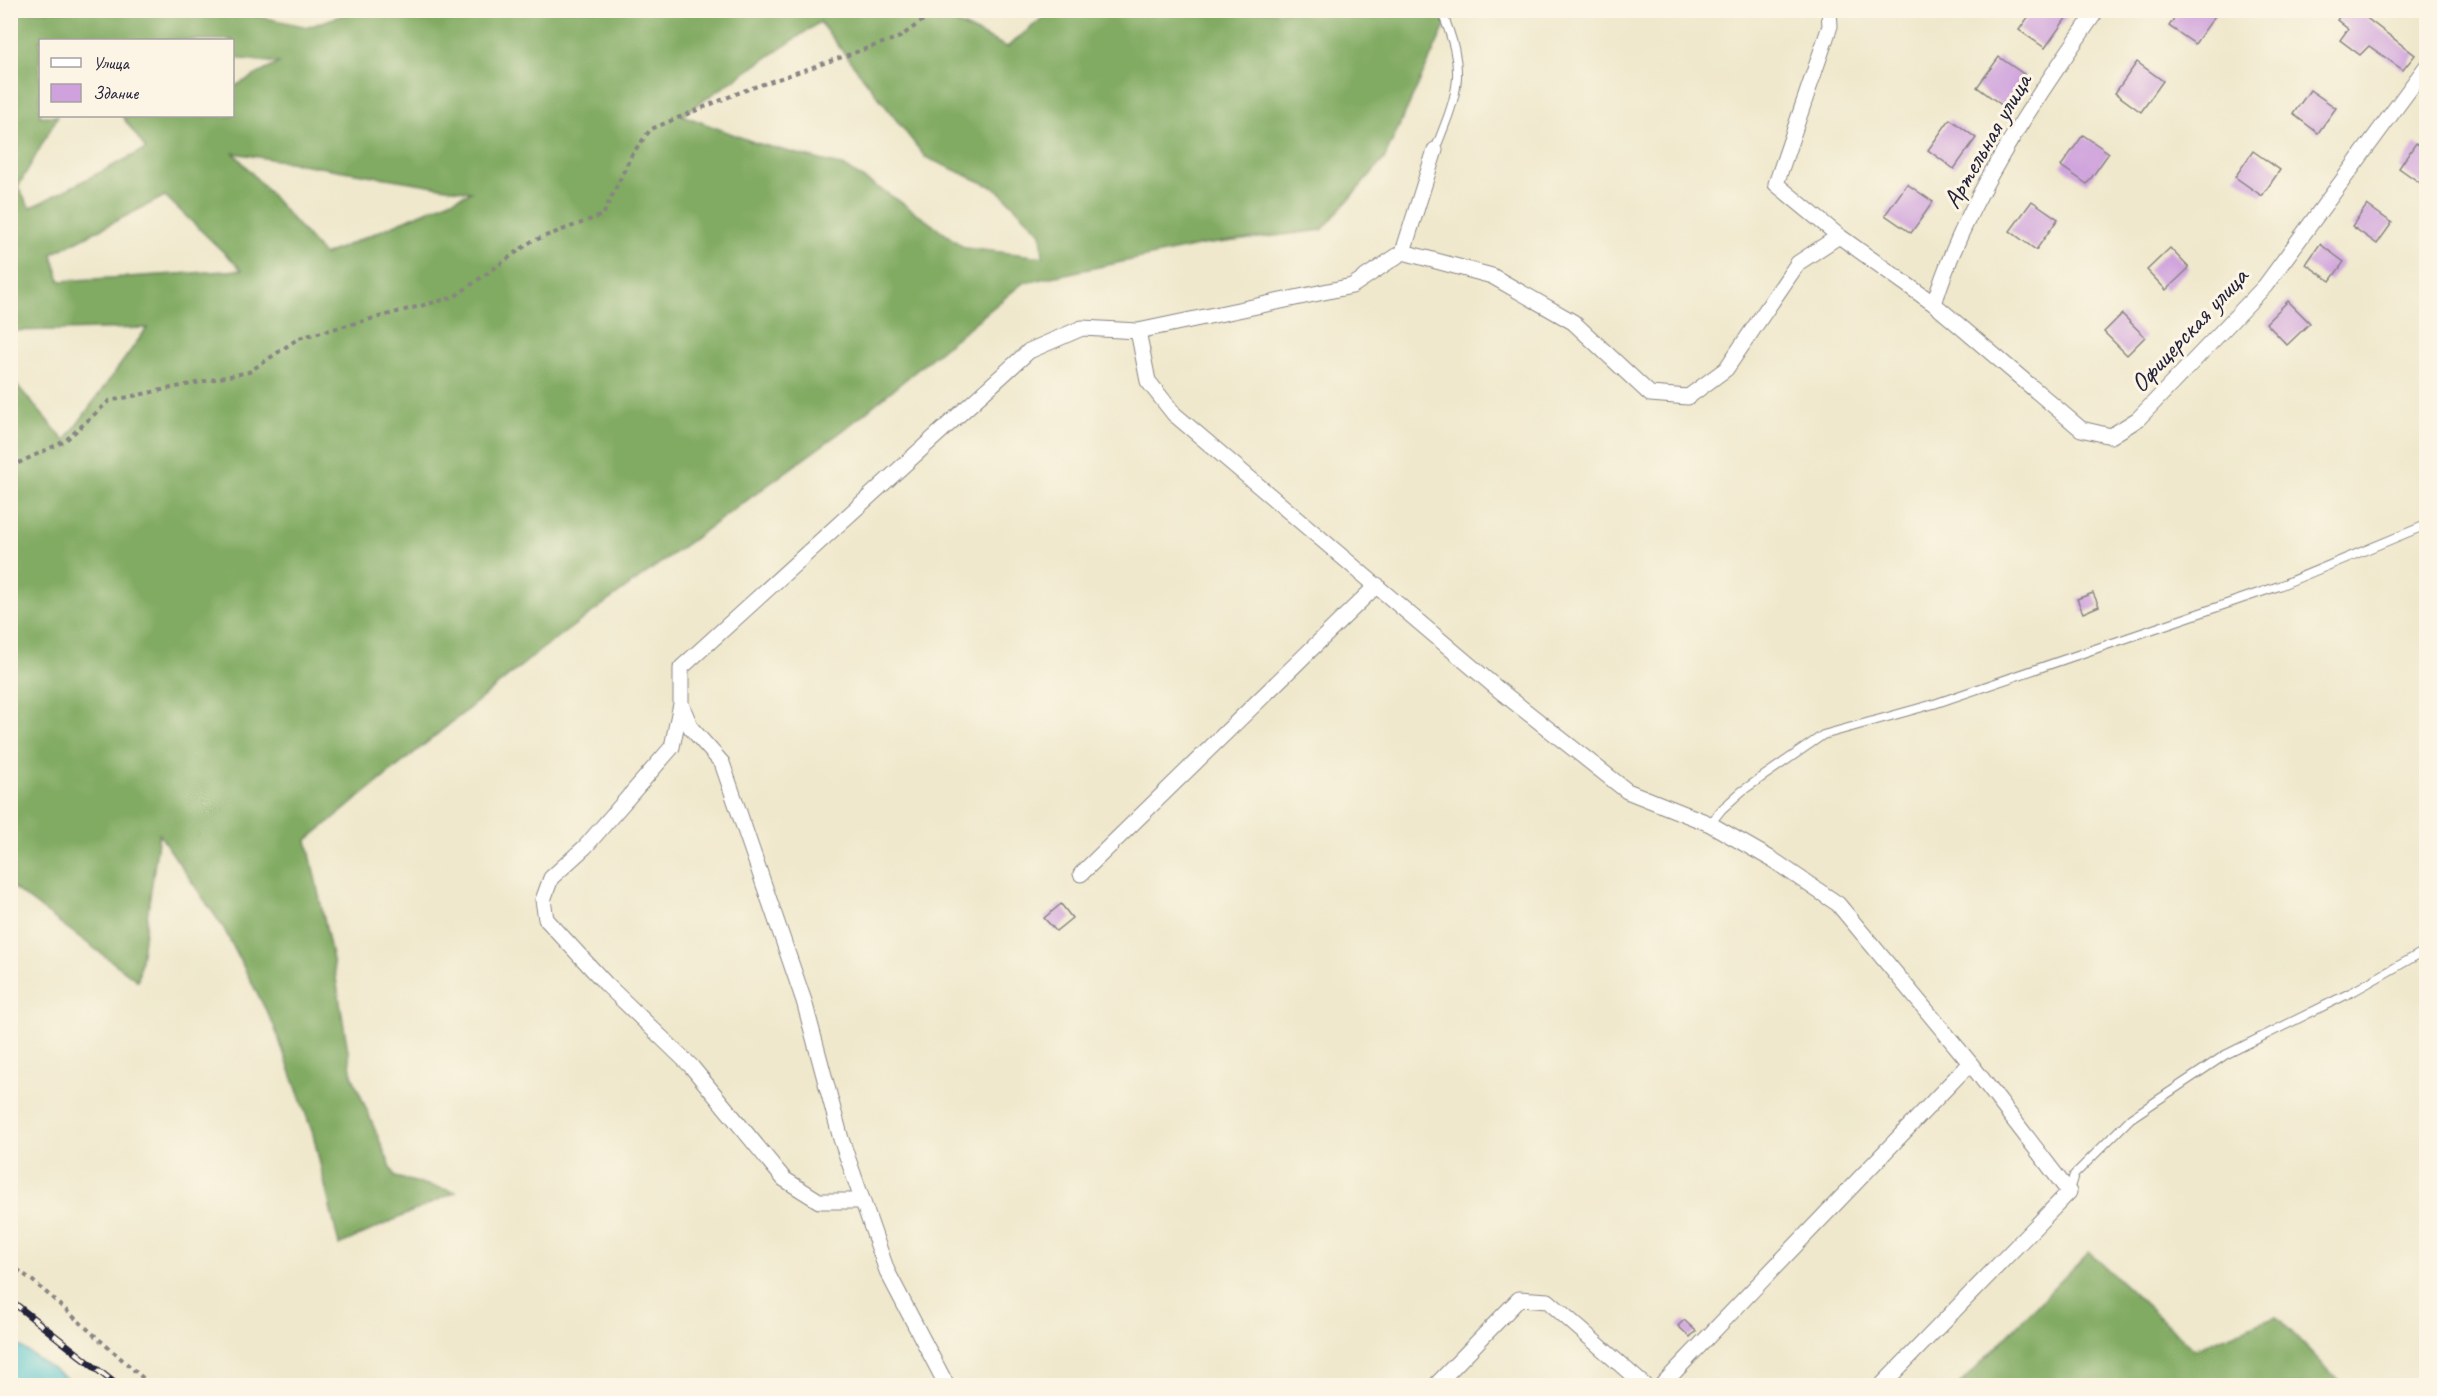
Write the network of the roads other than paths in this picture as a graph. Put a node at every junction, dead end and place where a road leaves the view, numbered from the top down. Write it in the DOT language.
graph roads {
  1 [pos="1441,10"];
  2 [pos="1829,10"];
  3 [pos="2097,10"];
  4 [pos="2427,68"];
  5 [pos="1436,150"];
  6 [pos="1839,236"];
  7 [pos="1402,252"];
  8 [pos="1934,304"];
  9 [pos="1138,331"];
  10 [pos="2427,525"];
  11 [pos="1377,585"];
  12 [pos="681,704"];
  13 [pos="1710,824"];
  14 [pos="1081,874"];
  15 [pos="2427,950"];
  16 [pos="1970,1063"];
  17 [pos="2069,1192"];
  18 [pos="862,1200"];
  19 [pos="947,1386"];
  20 [pos="1435,1386"];
  21 [pos="1645,1386"];
  22 [pos="1661,1386"];
  23 [pos="1881,1386"];
  1 -- 5 [label="lane"];
  2 -- 6 [label="street, Офицерская улица"];
  3 -- 8 [label="street, Артельная улица"];
  4 -- 8 [label="street, Офицерская улица"];
  5 -- 7 [label="street"];
  6 -- 7 [label="street"];
  6 -- 8 [label="street, Офицерская улица"];
  7 -- 9 [label="street"];
  9 -- 11 [label="street"];
  9 -- 12 [label="street"];
  10 -- 13 [label="lane"];
  11 -- 13 [label="street"];
  11 -- 14 [label="street"];
  12 -- 18 [label="street"];
  12 -- 18 [label="street"];
  13 -- 16 [label="street"];
  15 -- 17 [label="lane"];
  16 -- 17 [label="street"];
  16 -- 22 [label="street"];
  17 -- 23 [label="street"];
  18 -- 19 [label="street"];
  20 -- 21 [label="street"];
}
